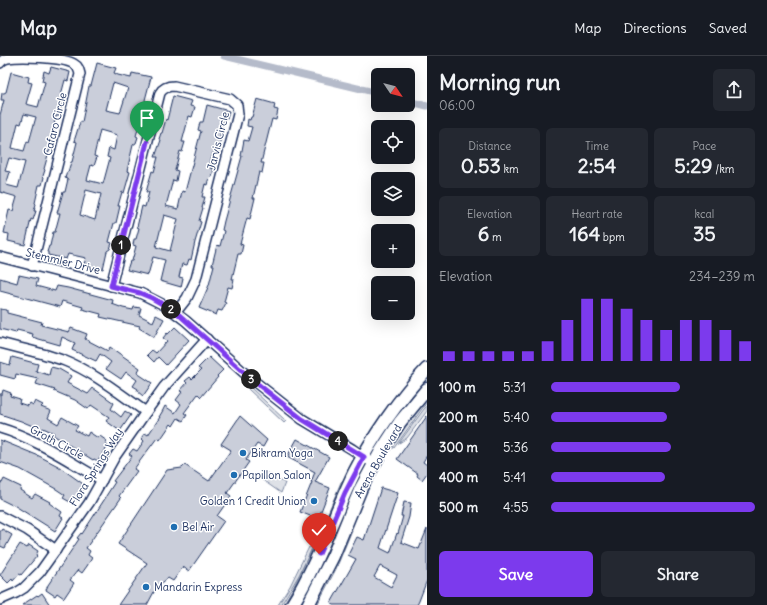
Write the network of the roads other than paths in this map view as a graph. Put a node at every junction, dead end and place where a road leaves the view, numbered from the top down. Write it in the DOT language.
graph roads {
  1 [pos="0,63"];
  2 [pos="0,258"];
  3 [pos="32,266"];
  4 [pos="111,286"];
  5 [pos="176,312"];
  6 [pos="207,339"];
  7 [pos="0,343"];
  8 [pos="427,369"];
  9 [pos="427,389"];
  10 [pos="146,412"];
  11 [pos="0,428"];
  12 [pos="364,457"];
  13 [pos="374,464"];
  14 [pos="102,480"];
  15 [pos="0,516"];
  16 [pos="56,550"];
  17 [pos="0,600"];
  18 [pos="292,605"];
  19 [pos="308,605"];
  1 -- 3 [label="street, Cafaro Circle"];
  2 -- 3 [label="street, Stemmler Drive"];
  3 -- 4 [label="street, Stemmler Drive"];
  4 -- 5 [label="street, Stemmler Drive"];
  4 -- 5 [label="street, Jarvis Circle"];
  5 -- 6 [label="street, Stemmler Drive"];
  6 -- 10 [label="street, Flora Springs Way"];
  6 -- 12 [label="street, Stemmler Drive"];
  7 -- 10 [label="street"];
  8 -- 12 [label="main road, Arena Boulevard"];
  9 -- 13 [label="main road, Arena Boulevard"];
  10 -- 14 [label="street, Flora Springs Way"];
  11 -- 14 [label="street, Groth Circle"];
  12 -- 13 [label="street, Stemmler Drive"];
  12 -- 18 [label="main road, Arena Boulevard"];
  13 -- 19 [label="main road, Arena Boulevard"];
  14 -- 16 [label="street, Flora Springs Way"];
  15 -- 16 [label="street"];
  16 -- 17 [label="street, Flora Springs Way"];
}
